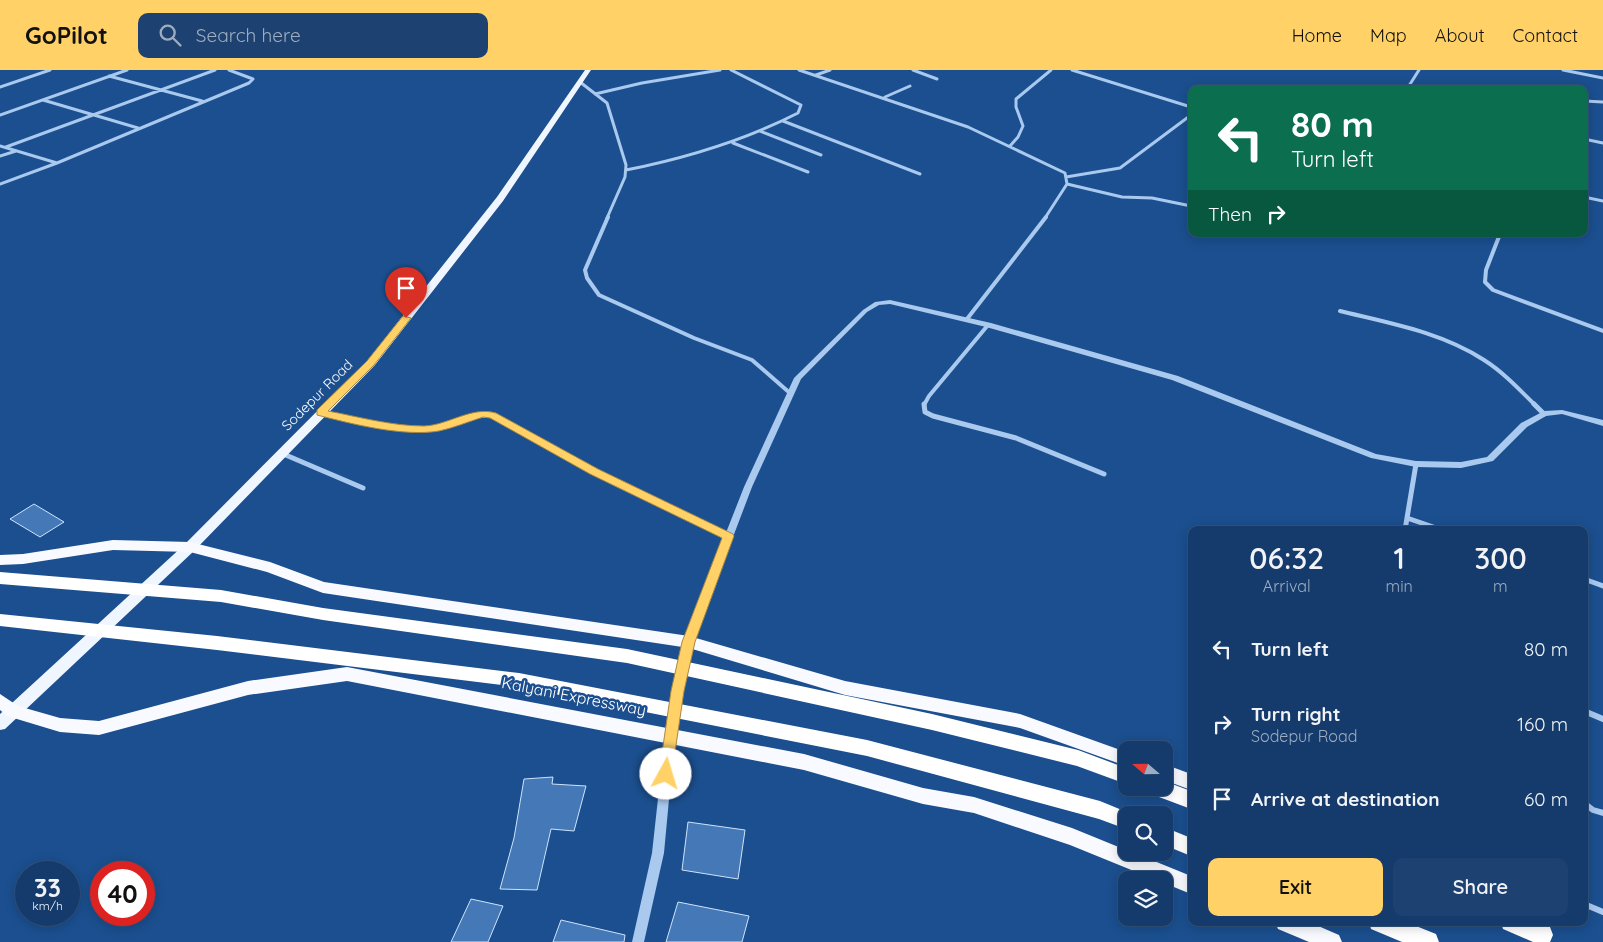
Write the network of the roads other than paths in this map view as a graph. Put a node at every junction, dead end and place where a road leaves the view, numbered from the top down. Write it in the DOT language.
graph roads {
  1 [pos="50,70"];
  2 [pos="127,70"];
  3 [pos="215,70"];
  4 [pos="229,70"];
  5 [pos="588,70"];
  6 [pos="720,70"];
  7 [pos="731,70"];
  8 [pos="799,70"];
  9 [pos="830,70"];
  10 [pos="913,70"];
  11 [pos="1051,70"];
  12 [pos="1072,70"];
  13 [pos="1419,70"];
  14 [pos="1563,70"];
  15 [pos="816,75"];
  16 [pos="109,76"];
  17 [pos="1603,78"];
  18 [pos="938,79"];
  19 [pos="580,82"];
  20 [pos="1410,85"];
  21 [pos="910,86"];
  22 [pos="0,87"];
  23 [pos="163,89"];
  24 [pos="595,94"];
  25 [pos="885,97"];
  26 [pos="43,100"];
  27 [pos="1588,101"];
  28 [pos="202,102"];
  29 [pos="1603,102"];
  30 [pos="1188,106"];
  31 [pos="0,115"];
  32 [pos="94,115"];
  33 [pos="1188,117"];
  34 [pos="783,121"];
  35 [pos="139,128"];
  36 [pos="760,131"];
  37 [pos="1588,140"];
  38 [pos="732,143"];
  39 [pos="1603,143"];
  40 [pos="0,146"];
  41 [pos="1010,146"];
  42 [pos="6,148"];
  43 [pos="16,151"];
  44 [pos="821,155"];
  45 [pos="0,156"];
  46 [pos="57,163"];
  47 [pos="626,170"];
  48 [pos="808,172"];
  49 [pos="920,174"];
  50 [pos="1066,177"];
  51 [pos="0,184"];
  52 [pos="1067,184"];
  53 [pos="1588,198"];
  54 [pos="1603,201"];
  55 [pos="1188,205"];
  56 [pos="1499,237"];
  57 [pos="1340,311"];
  58 [pos="967,319"];
  59 [pos="988,325"];
  60 [pos="1603,331"];
  61 [pos="791,394"];
  62 [pos="321,412"];
  63 [pos="1544,414"];
  64 [pos="1603,423"];
  65 [pos="280,452"];
  66 [pos="1416,464"];
  67 [pos="1104,474"];
  68 [pos="364,488"];
  69 [pos="1407,518"];
  70 [pos="1406,526"];
  71 [pos="1430,526"];
  72 [pos="728,536"];
  73 [pos="190,547"];
  74 [pos="0,560"];
  75 [pos="0,578"];
  76 [pos="1588,580"];
  77 [pos="1603,586"];
  78 [pos="0,620"];
  79 [pos="689,642"];
  80 [pos="7,706"];
  81 [pos="1588,713"];
  82 [pos="1603,719"];
  83 [pos="0,724"];
  84 [pos="670,735"];
  85 [pos="1118,755"];
  86 [pos="1118,773"];
  87 [pos="1173,775"];
  88 [pos="1188,781"];
  89 [pos="1173,793"];
  90 [pos="1188,799"];
  91 [pos="1588,806"];
  92 [pos="1603,814"];
  93 [pos="1118,817"];
  94 [pos="1173,840"];
  95 [pos="1188,846"];
  96 [pos="1188,884"];
  97 [pos="1588,906"];
  98 [pos="1603,912"];
  99 [pos="1294,926"];
  100 [pos="1390,926"];
  101 [pos="1523,926"];
  102 [pos="1543,933"];
  103 [pos="638,942"];
  104 [pos="1332,942"];
  105 [pos="1428,942"];
  1 -- 22 [label="street"];
  2 -- 16 [label="street"];
  3 -- 23 [label="street"];
  4 -- 28 [label="street"];
  5 -- 19 [label="main road, Sodepur Road"];
  6 -- 24 [label="street"];
  7 -- 34 [label="street"];
  8 -- 15 [label="street"];
  9 -- 15 [label="street"];
  10 -- 18 [label="street"];
  11 -- 41 [label="street"];
  12 -- 30 [label="street"];
  13 -- 20 [label="street"];
  14 -- 17 [label="street"];
  15 -- 25 [label="street"];
  16 -- 23 [label="street"];
  16 -- 26 [label="street"];
  19 -- 24 [label="street"];
  19 -- 62 [label="main road, Sodepur Road"];
  21 -- 25 [label="street"];
  23 -- 28 [label="street"];
  23 -- 32 [label="street"];
  24 -- 47 [label="street"];
  25 -- 41 [label="street"];
  26 -- 31 [label="street"];
  26 -- 32 [label="street"];
  27 -- 29 [label="street"];
  28 -- 35 [label="street"];
  32 -- 35 [label="street"];
  32 -- 42 [label="street"];
  33 -- 50 [label="street"];
  34 -- 36 [label="street"];
  34 -- 49 [label="street"];
  35 -- 46 [label="street"];
  36 -- 38 [label="street"];
  36 -- 44 [label="street"];
  37 -- 39 [label="street"];
  38 -- 47 [label="street"];
  38 -- 48 [label="street"];
  40 -- 42 [label="street"];
  41 -- 50 [label="street"];
  42 -- 43 [label="street"];
  43 -- 45 [label="street"];
  43 -- 46 [label="street"];
  46 -- 51 [label="street"];
  47 -- 61 [label="street"];
  50 -- 52 [label="street"];
  52 -- 55 [label="street"];
  52 -- 58 [label="street"];
  53 -- 54 [label="street"];
  56 -- 60 [label="street"];
  57 -- 63 [label="street"];
  58 -- 59 [label="street"];
  58 -- 61 [label="street"];
  59 -- 66 [label="street"];
  59 -- 67 [label="street"];
  61 -- 72 [label="street"];
  62 -- 65 [label="main road, Sodepur Road"];
  62 -- 72 [label="street"];
  63 -- 64 [label="street"];
  63 -- 66 [label="street"];
  65 -- 68 [label="street"];
  65 -- 73 [label="main road, Sodepur Road"];
  66 -- 69 [label="street"];
  69 -- 70 [label="street"];
  69 -- 71 [label="street"];
  72 -- 79 [label="street"];
  73 -- 74 [label="highway"];
  73 -- 79 [label="highway"];
  73 -- 80 [label="main road, Sodepur Road"];
  75 -- 86 [label="highway"];
  76 -- 77 [label="street"];
  78 -- 93 [label="highway"];
  79 -- 84 [label="street"];
  79 -- 85 [label="highway"];
  80 -- 83 [label="main road, Sodepur Road"];
  80 -- 84 [label="highway, Kalyani Expressway"];
  81 -- 82 [label="street"];
  84 -- 96 [label="highway, Kalyani Expressway"];
  84 -- 103 [label="street"];
  87 -- 88 [label="highway"];
  89 -- 90 [label="highway"];
  91 -- 92 [label="street"];
  94 -- 95 [label="highway"];
  97 -- 98 [label="street"];
  99 -- 104 [label="highway"];
  100 -- 105 [label="highway"];
  101 -- 102 [label="highway"];
}
